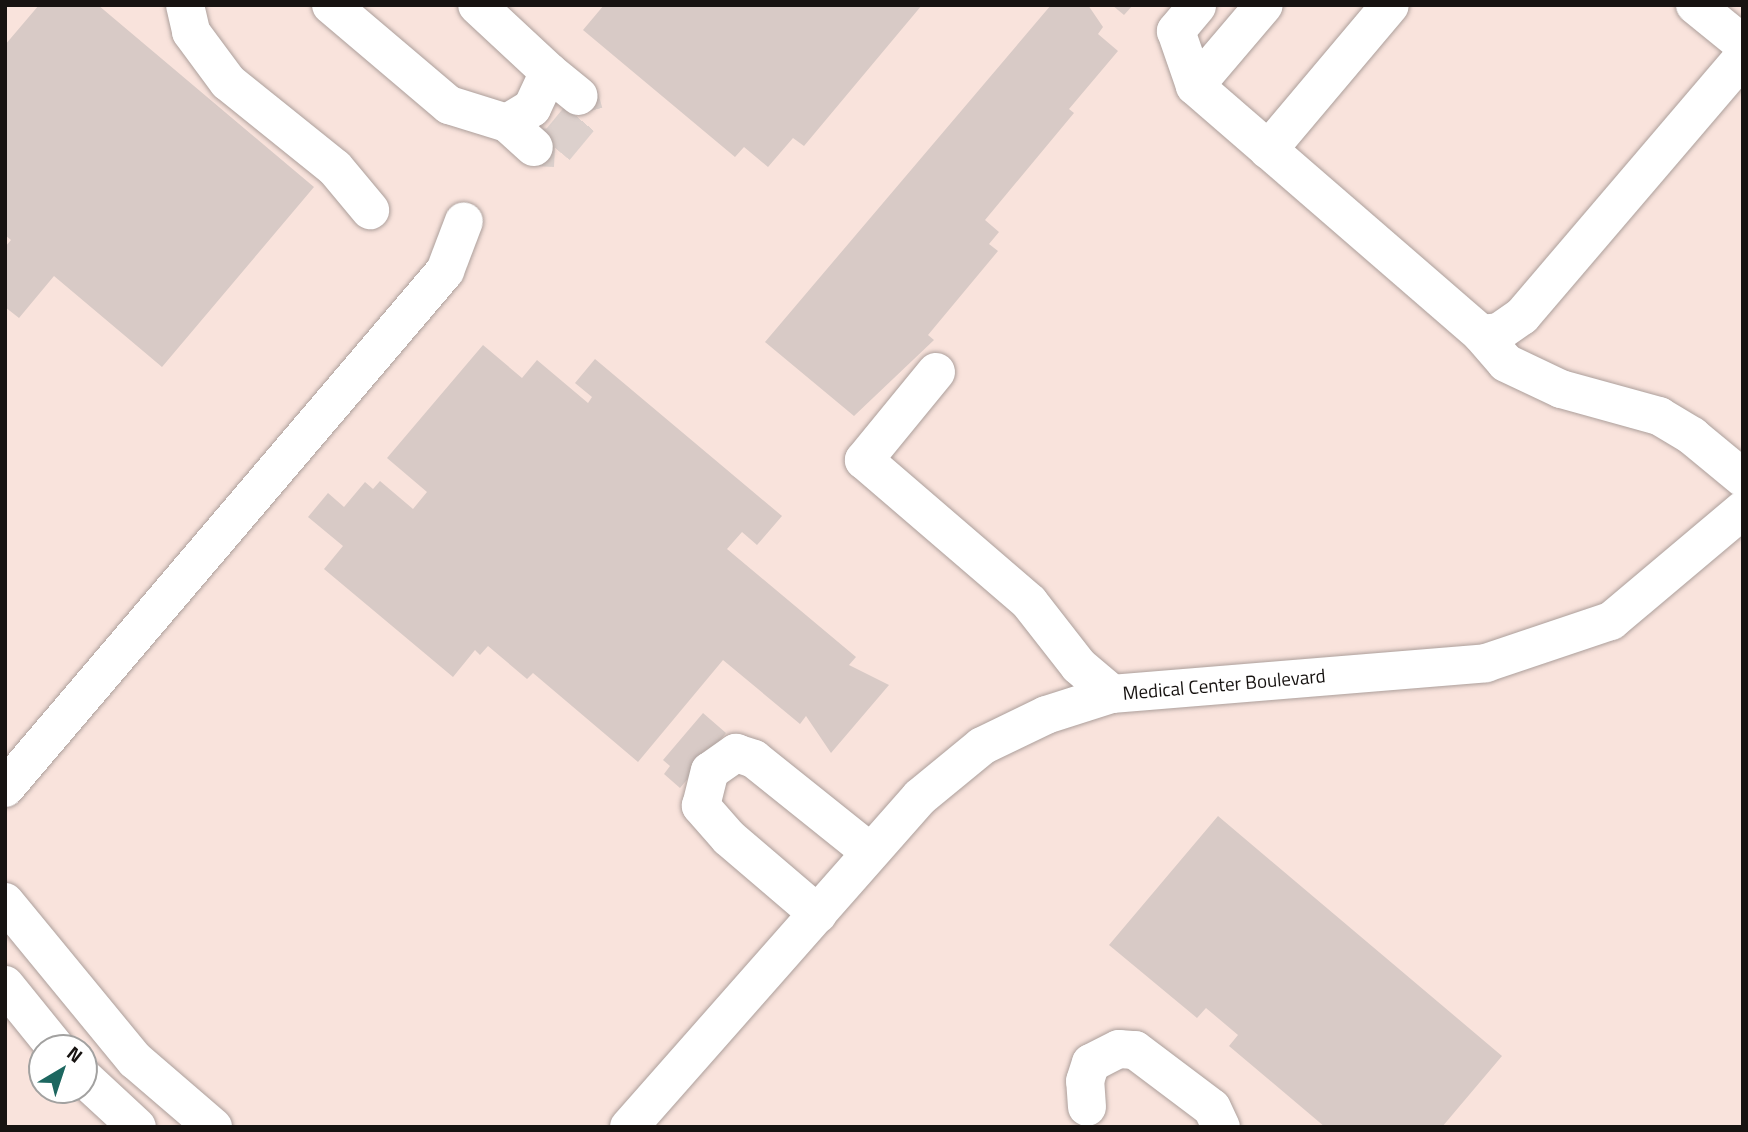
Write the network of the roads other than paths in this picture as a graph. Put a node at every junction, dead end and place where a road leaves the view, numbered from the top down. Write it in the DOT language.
graph roads {
  1 [pos="185,5"];
  2 [pos="331,5"];
  3 [pos="477,5"];
  4 [pos="1264,5"];
  5 [pos="1391,5"];
  6 [pos="1695,5"];
  7 [pos="1198,6"];
  8 [pos="1743,44"];
  9 [pos="1743,57"];
  10 [pos="549,72"];
  11 [pos="1195,86"];
  12 [pos="579,96"];
  13 [pos="1268,150"];
  14 [pos="370,210"];
  15 [pos="464,221"];
  16 [pos="1481,334"];
  17 [pos="936,373"];
  18 [pos="1743,478"];
  19 [pos="1743,510"];
  20 [pos="1112,694"];
  21 [pos="5,788"];
  22 [pos="870,852"];
  23 [pos="5,902"];
  24 [pos="818,914"];
  25 [pos="5,985"];
  26 [pos="45,1034"];
  27 [pos="98,1091"];
  28 [pos="1087,1107"];
  29 [pos="137,1127"];
  30 [pos="213,1127"];
  31 [pos="629,1127"];
  32 [pos="1222,1127"];
  1 -- 14 [label="street"];
  2 -- 10 [label="street"];
  3 -- 10 [label="street"];
  4 -- 11 [label="street"];
  5 -- 13 [label="street"];
  6 -- 8 [label="street"];
  7 -- 11 [label="street"];
  9 -- 16 [label="street"];
  10 -- 12 [label="street"];
  11 -- 13 [label="street"];
  13 -- 16 [label="street"];
  15 -- 21 [label="street"];
  16 -- 18 [label="street"];
  17 -- 20 [label="street, Medical Center Boulevard"];
  19 -- 20 [label="street, Medical Center Boulevard"];
  20 -- 22 [label="street"];
  22 -- 24 [label="street"];
  22 -- 24 [label="street"];
  23 -- 30 [label="street"];
  24 -- 31 [label="street"];
  25 -- 26 [label="street"];
  27 -- 29 [label="street"];
  28 -- 32 [label="street"];
}
